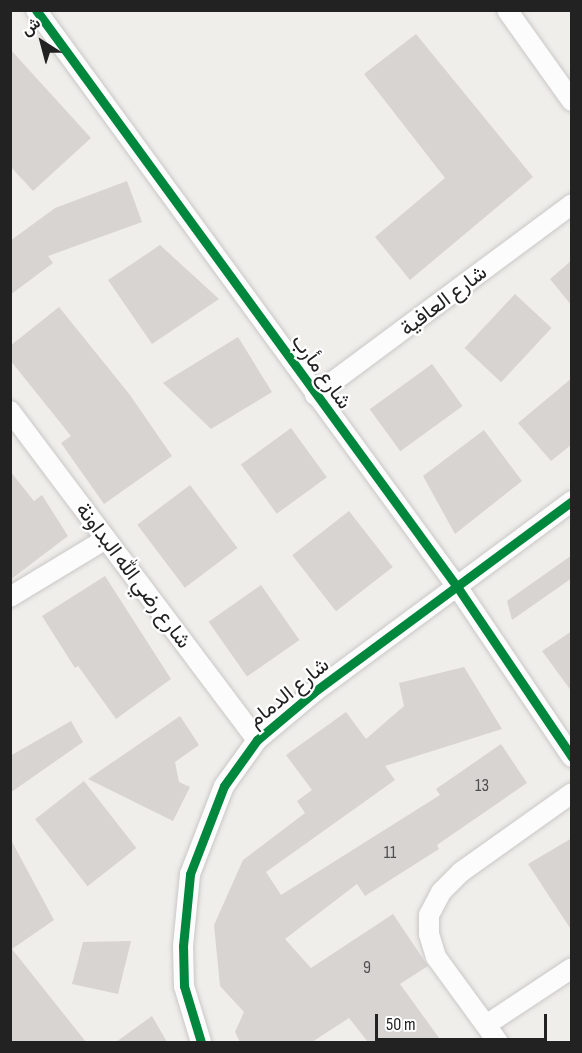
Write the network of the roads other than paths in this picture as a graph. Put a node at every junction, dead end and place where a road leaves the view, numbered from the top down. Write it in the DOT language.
graph roads {
  1 [pos="36,10"];
  2 [pos="507,10"];
  3 [pos="572,101"];
  4 [pos="572,204"];
  5 [pos="315,395"];
  6 [pos="10,411"];
  7 [pos="572,501"];
  8 [pos="104,540"];
  9 [pos="458,588"];
  10 [pos="10,597"];
  11 [pos="257,740"];
  12 [pos="572,757"];
  13 [pos="572,793"];
  14 [pos="572,968"];
  15 [pos="486,1026"];
  16 [pos="201,1042"];
  17 [pos="498,1042"];
  1 -- 5 [label="street, شارع مأرب"];
  2 -- 3 [label="street"];
  4 -- 5 [label="street, شارع العافية"];
  5 -- 9 [label="street, شارع مأرب"];
  6 -- 8 [label="street, شارع رضي الله البداونة"];
  7 -- 9 [label="street, شارع الدمام"];
  8 -- 10 [label="street"];
  8 -- 11 [label="street, شارع رضي الله البداونة"];
  9 -- 11 [label="street, شارع الدمام"];
  9 -- 12 [label="street, شارع مأرب"];
  11 -- 16 [label="street, شارع الدمام"];
  13 -- 15 [label="street"];
  14 -- 15 [label="street"];
  15 -- 17 [label="street"];
}
